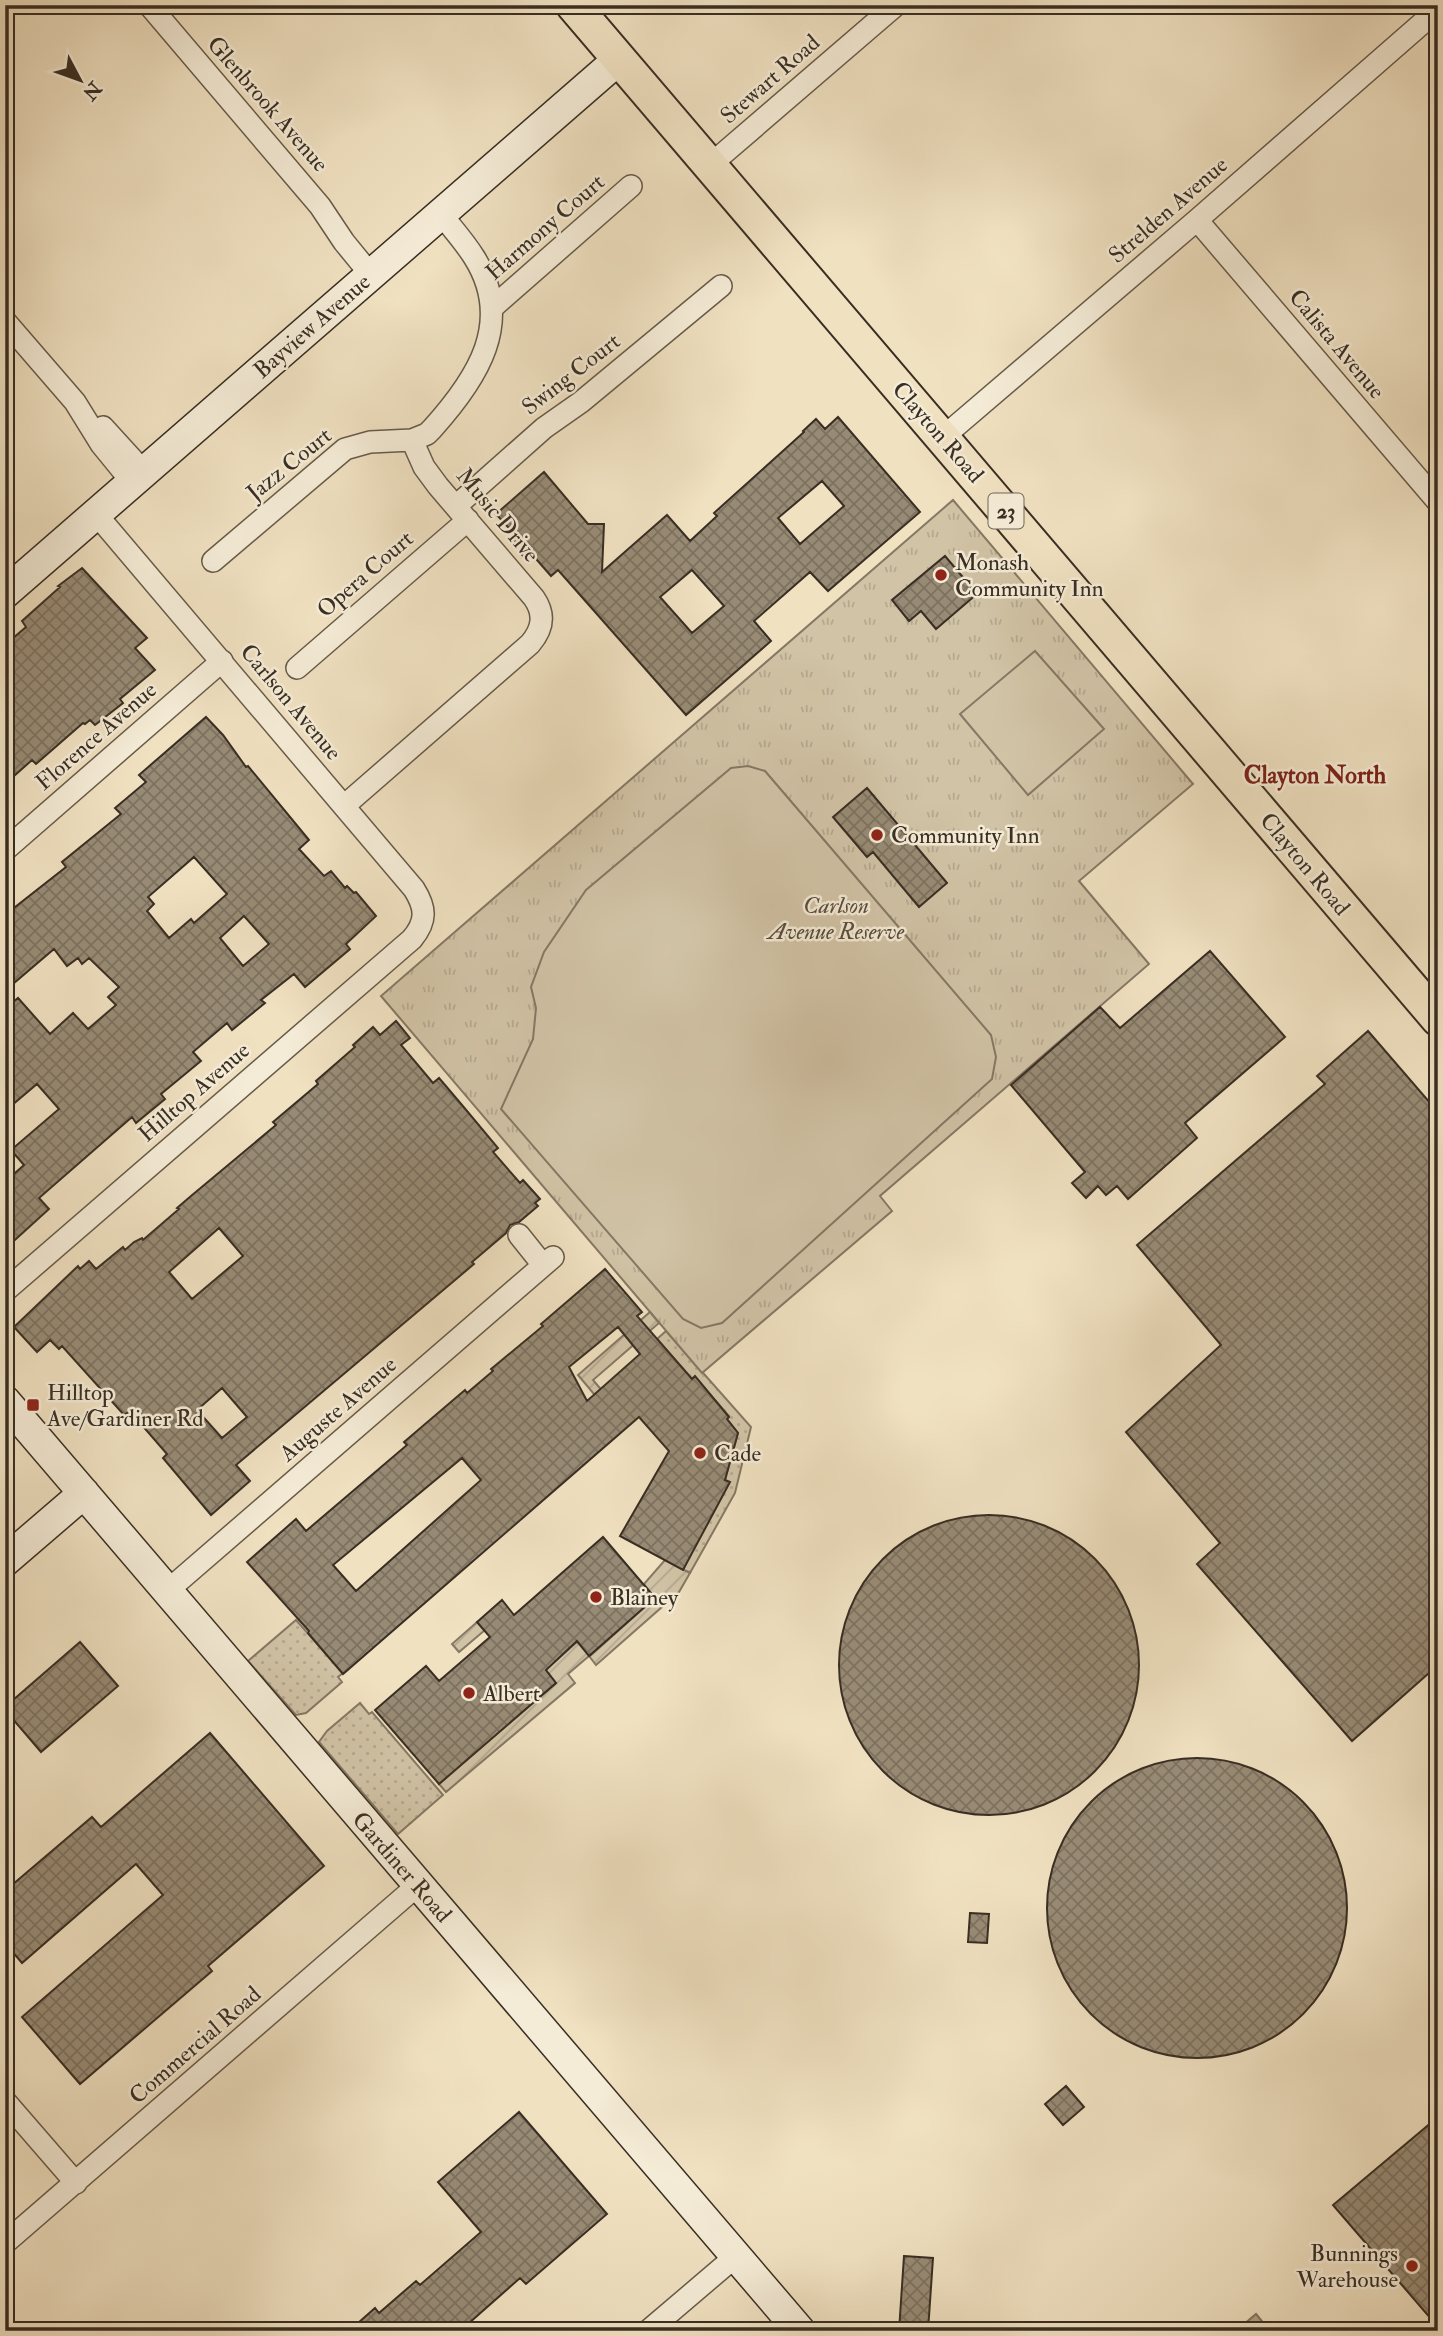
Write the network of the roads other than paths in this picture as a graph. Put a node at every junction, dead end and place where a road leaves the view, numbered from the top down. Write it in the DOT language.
graph roads {
  1 [pos="149,5"];
  2 [pos="573,5"];
  3 [pos="896,5"];
  4 [pos="1429,17"];
  5 [pos="619,59"];
  6 [pos="710,165"];
  7 [pos="631,186"];
  8 [pos="441,214"];
  9 [pos="1197,220"];
  10 [pos="376,271"];
  11 [pos="721,286"];
  12 [pos="493,307"];
  13 [pos="5,321"];
  14 [pos="942,438"];
  15 [pos="412,440"];
  16 [pos="138,477"];
  17 [pos="1438,502"];
  18 [pos="96,513"];
  19 [pos="462,513"];
  20 [pos="213,561"];
  21 [pos="5,593"];
  22 [pos="222,661"];
  23 [pos="297,668"];
  24 [pos="344,806"];
  25 [pos="5,850"];
  26 [pos="417,933"];
  27 [pos="1438,1019"];
  28 [pos="519,1235"];
  29 [pos="5,1291"];
  30 [pos="5,1401"];
  31 [pos="84,1493"];
  32 [pos="5,1561"];
  33 [pos="166,1592"];
  34 [pos="418,1885"];
  35 [pos="5,2101"];
  36 [pos="76,2183"];
  37 [pos="5,2243"];
  38 [pos="736,2256"];
  39 [pos="648,2331"];
  40 [pos="800,2331"];
  1 -- 10 [label="street, Glenbrook Avenue"];
  2 -- 5 [label="main road, Clayton Road / 23"];
  3 -- 6 [label="street, Stewart Road"];
  4 -- 9 [label="street, Strelden Avenue"];
  5 -- 6 [label="main road, Clayton Road / 23"];
  5 -- 8 [label="street, Bayview Avenue"];
  6 -- 14 [label="main road, Clayton Road / 23"];
  7 -- 12 [label="street, Harmony Court"];
  8 -- 10 [label="street, Bayview Avenue"];
  8 -- 12 [label="street"];
  9 -- 14 [label="street, Strelden Avenue"];
  9 -- 17 [label="street, Calista Avenue"];
  10 -- 16 [label="street, Bayview Avenue"];
  11 -- 19 [label="street, Swing Court"];
  12 -- 15 [label="street"];
  13 -- 16 [label="street"];
  14 -- 27 [label="main road, Clayton Road / 23"];
  15 -- 19 [label="street, Music Drive"];
  15 -- 20 [label="street, Jazz Court"];
  16 -- 18 [label="street, Bayview Avenue"];
  18 -- 21 [label="street, Bayview Avenue"];
  18 -- 22 [label="street, Carlson Avenue"];
  19 -- 23 [label="street, Opera Court"];
  19 -- 24 [label="street, Music Drive"];
  22 -- 24 [label="street, Carlson Avenue"];
  22 -- 25 [label="street, Florence Avenue"];
  24 -- 26 [label="street, Carlson Avenue"];
  26 -- 29 [label="street, Hilltop Avenue"];
  28 -- 33 [label="street, Auguste Avenue"];
  30 -- 31 [label="street, Gardiner Road"];
  31 -- 32 [label="street"];
  31 -- 33 [label="street, Gardiner Road"];
  33 -- 34 [label="street, Gardiner Road"];
  34 -- 36 [label="street, Commercial Road"];
  34 -- 38 [label="street, Gardiner Road"];
  35 -- 36 [label="street"];
  36 -- 37 [label="street, Commercial Road"];
  38 -- 39 [label="street"];
  38 -- 40 [label="street, Gardiner Road"];
}
